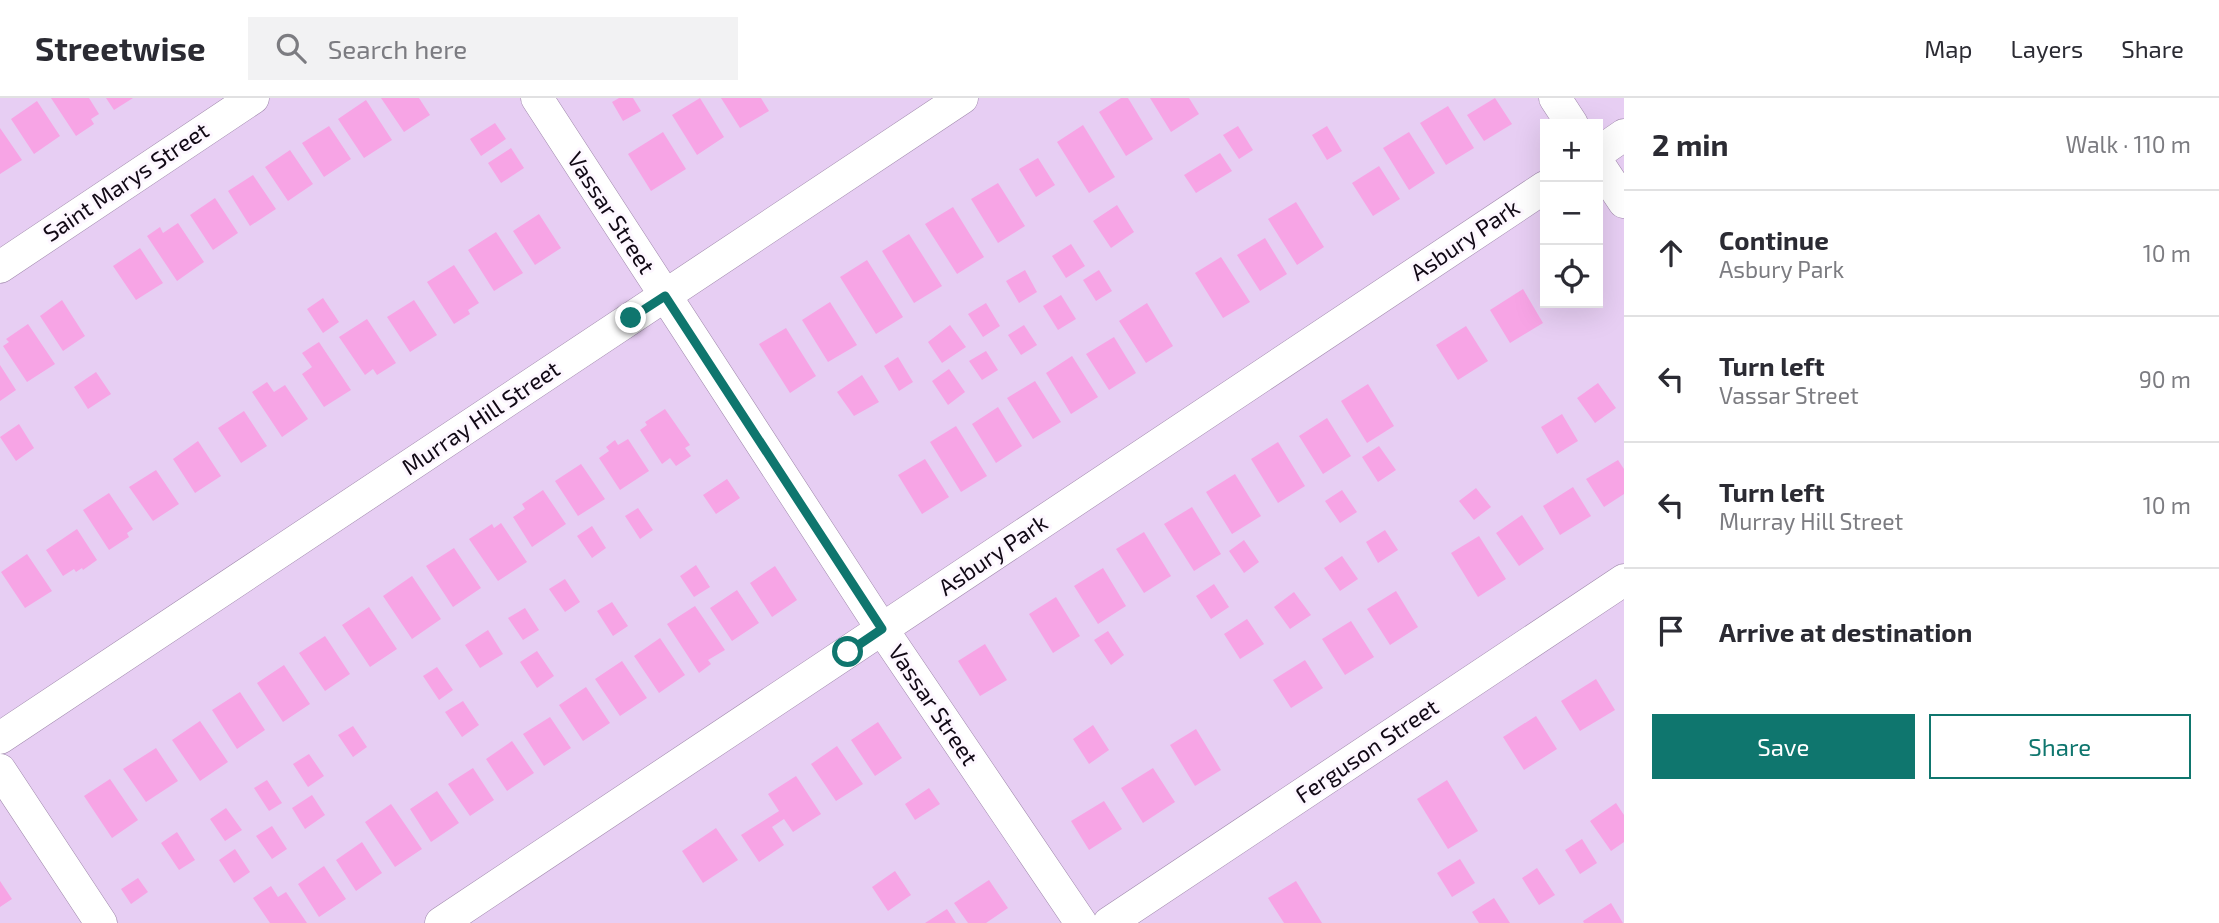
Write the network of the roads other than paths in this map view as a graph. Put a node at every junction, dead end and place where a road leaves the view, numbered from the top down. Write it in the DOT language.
graph roads {
  1 [pos="253,98"];
  2 [pos="537,98"];
  3 [pos="962,98"];
  4 [pos="1555,98"];
  5 [pos="1569,119"];
  6 [pos="1624,135"];
  7 [pos="1603,150"];
  8 [pos="1603,170"];
  9 [pos="1540,190"];
  10 [pos="1624,202"];
  11 [pos="0,267"];
  12 [pos="665,296"];
  13 [pos="1624,580"];
  14 [pos="882,629"];
  15 [pos="0,738"];
  16 [pos="0,770"];
  17 [pos="101,923"];
  18 [pos="441,923"];
  19 [pos="1081,923"];
  20 [pos="1109,923"];
  1 -- 11 [label="street, Saint Marys Street"];
  2 -- 12 [label="street, Vassar Street"];
  3 -- 12 [label="street, Murray Hill Street"];
  4 -- 5 [label="street"];
  6 -- 7 [label="street"];
  8 -- 10 [label="street"];
  9 -- 14 [label="street, Asbury Park"];
  12 -- 14 [label="street, Vassar Street"];
  12 -- 15 [label="street, Murray Hill Street"];
  13 -- 20 [label="street, Ferguson Street"];
  14 -- 18 [label="street, Asbury Park"];
  14 -- 19 [label="street, Vassar Street"];
  16 -- 17 [label="street"];
}
